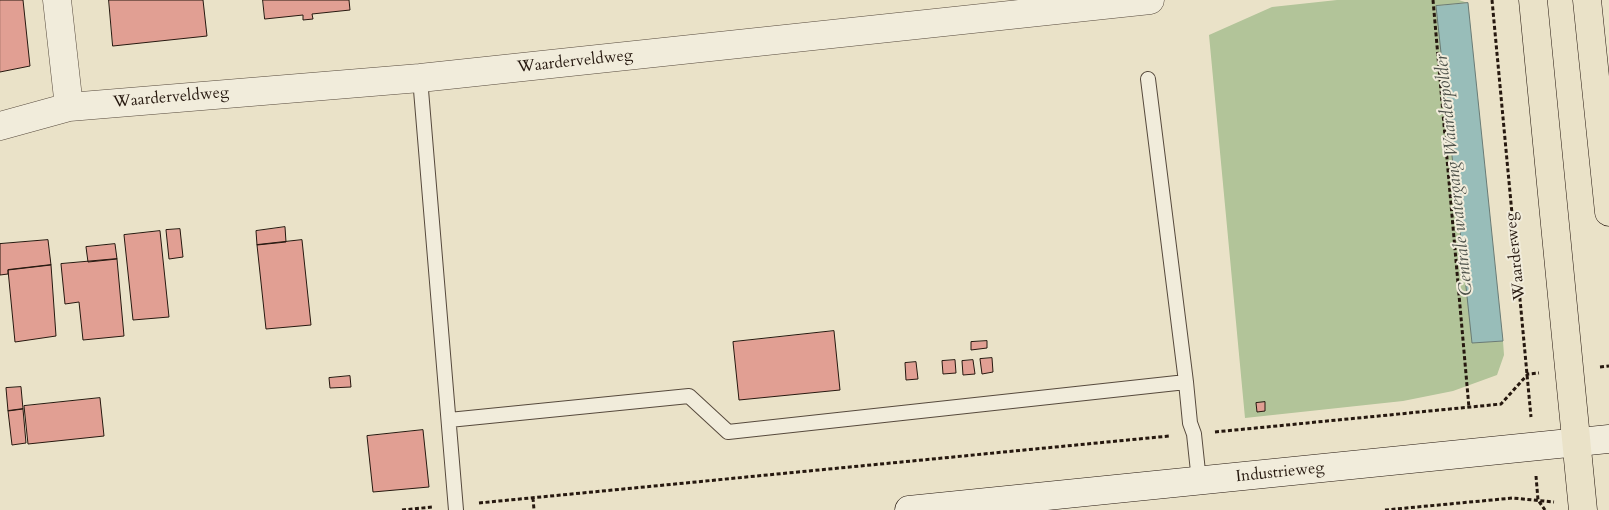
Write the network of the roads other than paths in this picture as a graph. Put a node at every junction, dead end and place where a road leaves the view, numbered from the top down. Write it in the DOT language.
graph roads {
  1 [pos="58,0"];
  2 [pos="1150,0"];
  3 [pos="1533,0"];
  4 [pos="1587,0"];
  5 [pos="420,78"];
  6 [pos="1148,79"];
  7 [pos="68,107"];
  8 [pos="0,126"];
  9 [pos="1609,212"];
  10 [pos="1186,382"];
  11 [pos="449,420"];
  12 [pos="1609,440"];
  13 [pos="1577,443"];
  14 [pos="1200,481"];
  15 [pos="1583,506"];
  16 [pos="456,507"];
  17 [pos="951,508"];
  18 [pos="908,510"];
  1 -- 7 [label="street"];
  2 -- 5 [label="street, Waarderveldweg"];
  3 -- 13 [label="main road"];
  4 -- 9 [label="main road"];
  5 -- 7 [label="street, Waarderveldweg"];
  5 -- 11 [label="lane"];
  6 -- 10 [label="lane"];
  7 -- 8 [label="street, Waarderveldweg"];
  10 -- 11 [label="lane"];
  10 -- 14 [label="lane"];
  11 -- 16 [label="lane"];
  12 -- 13 [label="street, Industrieweg"];
  13 -- 14 [label="street, Industrieweg"];
  13 -- 15 [label="main road"];
  14 -- 17 [label="street, Industrieweg"];
  17 -- 18 [label="street, Industrieweg"];
}
